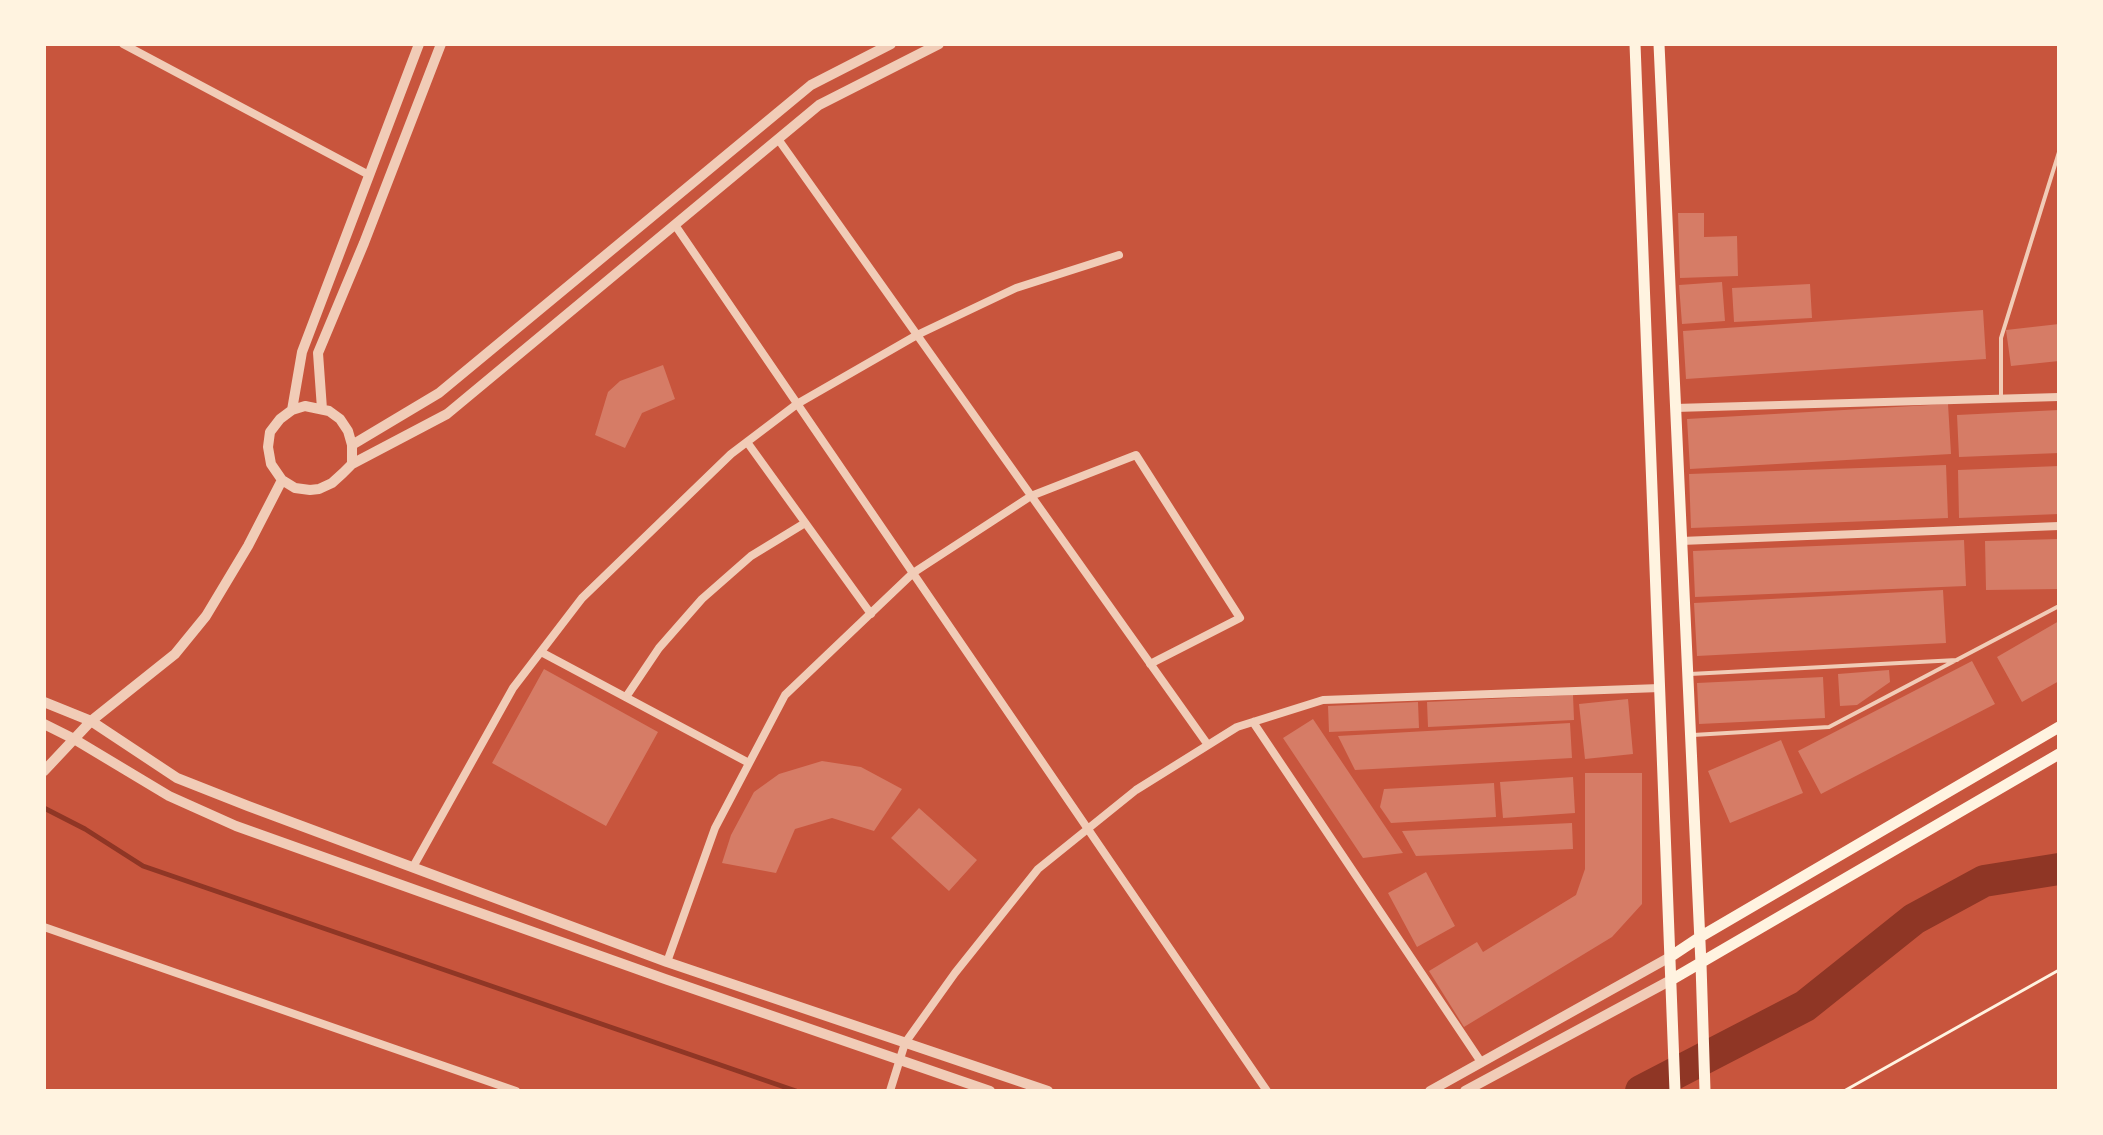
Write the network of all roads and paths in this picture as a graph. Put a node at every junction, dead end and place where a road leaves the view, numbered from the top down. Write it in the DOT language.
graph roads {
  1 [pos="123,44"];
  2 [pos="419,44"];
  3 [pos="441,44"];
  4 [pos="891,44"];
  5 [pos="939,44"];
  6 [pos="1635,44"];
  7 [pos="1659,44"];
  8 [pos="778,139"];
  9 [pos="2059,152"];
  10 [pos="369,175"];
  11 [pos="675,225"];
  12 [pos="1119,255"];
  13 [pos="917,335"];
  14 [pos="2059,397"];
  15 [pos="2001,398"];
  16 [pos="797,404"];
  17 [pos="1675,408"];
  18 [pos="322,409"];
  19 [pos="292,410"];
  20 [pos="747,442"];
  21 [pos="352,445"];
  22 [pos="352,464"];
  23 [pos="282,480"];
  24 [pos="1031,496"];
  25 [pos="805,523"];
  26 [pos="2059,526"];
  27 [pos="1681,541"];
  28 [pos="913,573"];
  29 [pos="2059,606"];
  30 [pos="871,614"];
  31 [pos="541,652"];
  32 [pos="1958,659"];
  33 [pos="1150,664"];
  34 [pos="1688,674"];
  35 [pos="1660,688"];
  36 [pos="626,697"];
  37 [pos="44,702"];
  38 [pos="91,721"];
  39 [pos="1253,722"];
  40 [pos="44,724"];
  41 [pos="2059,727"];
  42 [pos="1690,735"];
  43 [pos="74,739"];
  44 [pos="1208,745"];
  45 [pos="2059,754"];
  46 [pos="749,763"];
  47 [pos="48,768"];
  48 [pos="1087,828"];
  49 [pos="413,867"];
  50 [pos="44,927"];
  51 [pos="1700,937"];
  52 [pos="1670,957"];
  53 [pos="667,962"];
  54 [pos="1701,964"];
  55 [pos="2059,970"];
  56 [pos="1671,980"];
  57 [pos="905,1043"];
  58 [pos="899,1059"];
  59 [pos="1481,1062"];
  60 [pos="516,1091"];
  61 [pos="890,1091"];
  62 [pos="990,1091"];
  63 [pos="1048,1091"];
  64 [pos="1267,1091"];
  65 [pos="1430,1091"];
  66 [pos="1465,1091"];
  67 [pos="1675,1091"];
  68 [pos="1705,1091"];
  69 [pos="1844,1091"];
  1 -- 10 [label="street"];
  2 -- 10 [label="street"];
  3 -- 18 [label="street"];
  4 -- 21 [label="street"];
  5 -- 8 [label="street"];
  6 -- 35 [label="main road"];
  7 -- 17 [label="main road"];
  8 -- 11 [label="street"];
  8 -- 13 [label="street"];
  9 -- 15 [label="lane"];
  10 -- 19 [label="street"];
  11 -- 16 [label="street"];
  11 -- 22 [label="street"];
  12 -- 13 [label="street"];
  13 -- 16 [label="street"];
  13 -- 24 [label="street"];
  14 -- 15 [label="street"];
  15 -- 17 [label="street"];
  16 -- 20 [label="street"];
  16 -- 28 [label="street"];
  17 -- 27 [label="main road"];
  18 -- 19 [label="street"];
  18 -- 21 [label="street"];
  19 -- 23 [label="street"];
  20 -- 25 [label="street"];
  20 -- 31 [label="street"];
  21 -- 22 [label="street"];
  22 -- 23 [label="street"];
  23 -- 38 [label="street"];
  24 -- 28 [label="street"];
  24 -- 33 [label="street"];
  24 -- 33 [label="street"];
  25 -- 30 [label="street"];
  25 -- 36 [label="street"];
  26 -- 27 [label="street"];
  27 -- 34 [label="main road"];
  28 -- 30 [label="street"];
  28 -- 48 [label="street"];
  29 -- 32 [label="lane"];
  30 -- 46 [label="street"];
  31 -- 36 [label="street"];
  31 -- 49 [label="street"];
  32 -- 34 [label="lane"];
  32 -- 42 [label="lane"];
  33 -- 44 [label="street"];
  34 -- 42 [label="main road"];
  35 -- 39 [label="street"];
  35 -- 52 [label="main road"];
  36 -- 46 [label="street"];
  37 -- 38 [label="street"];
  38 -- 43 [label="street"];
  38 -- 49 [label="street"];
  39 -- 44 [label="street"];
  39 -- 59 [label="street"];
  40 -- 43 [label="street"];
  41 -- 51 [label="main road"];
  42 -- 51 [label="main road"];
  43 -- 47 [label="street"];
  43 -- 58 [label="street"];
  44 -- 48 [label="street"];
  45 -- 54 [label="main road"];
  46 -- 53 [label="street"];
  48 -- 57 [label="street"];
  48 -- 64 [label="street"];
  49 -- 53 [label="street"];
  50 -- 60 [label="street"];
  51 -- 52 [label="main road"];
  51 -- 54 [label="main road"];
  52 -- 56 [label="main road"];
  52 -- 59 [label="street"];
  53 -- 57 [label="street"];
  54 -- 56 [label="main road"];
  54 -- 68 [label="main road"];
  55 -- 69 [label="path"];
  56 -- 66 [label="street"];
  56 -- 67 [label="main road"];
  57 -- 58 [label="street"];
  57 -- 63 [label="street"];
  58 -- 61 [label="street"];
  58 -- 62 [label="street"];
  59 -- 65 [label="street"];
}
